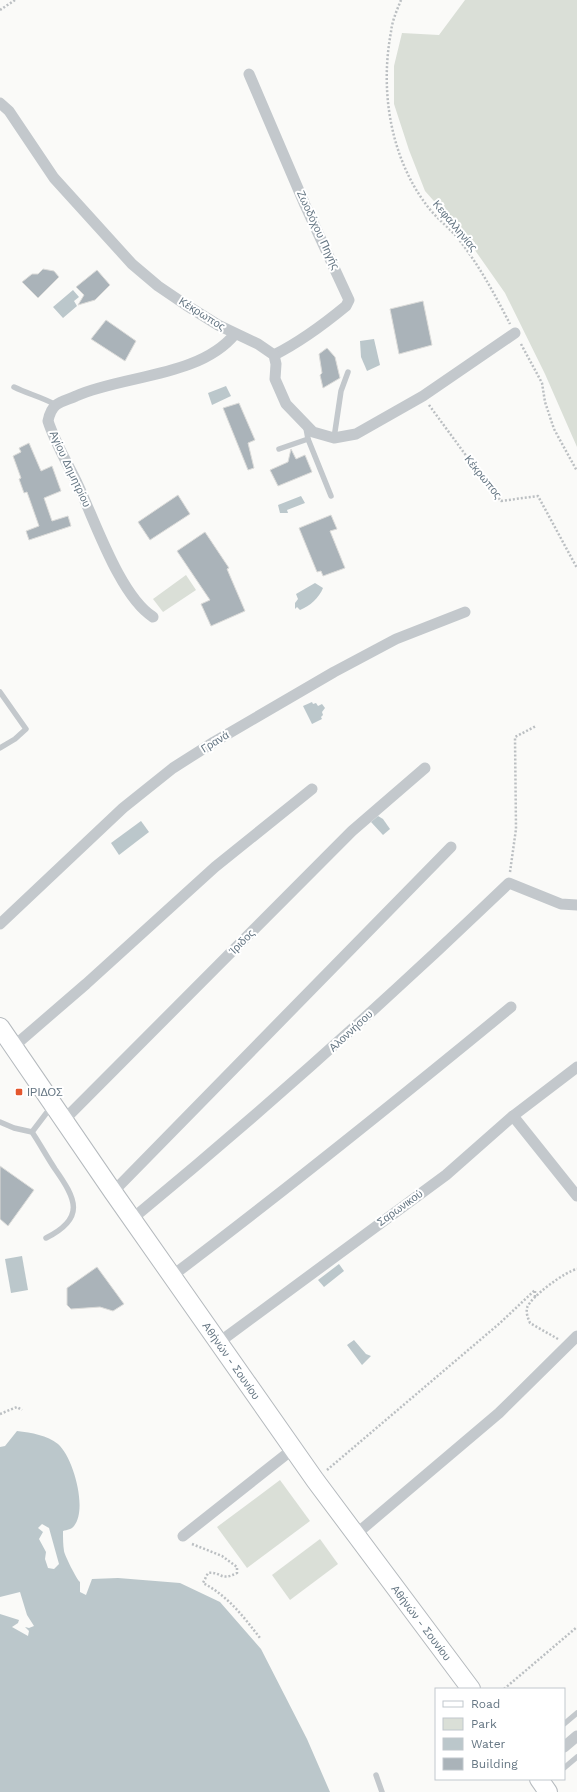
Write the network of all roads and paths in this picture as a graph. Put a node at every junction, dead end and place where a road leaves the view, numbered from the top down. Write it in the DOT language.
graph roads {
  1 [pos="15,0"];
  2 [pos="401,0"];
  3 [pos="0,10"];
  4 [pos="249,74"];
  5 [pos="0,103"];
  6 [pos="235,334"];
  7 [pos="515,334"];
  8 [pos="274,356"];
  9 [pos="348,372"];
  10 [pos="14,387"];
  11 [pos="423,396"];
  12 [pos="56,405"];
  13 [pos="305,426"];
  14 [pos="334,438"];
  15 [pos="308,439"];
  16 [pos="279,449"];
  17 [pos="577,471"];
  18 [pos="331,496"];
  19 [pos="577,568"];
  20 [pos="465,612"];
  21 [pos="153,617"];
  22 [pos="0,692"];
  23 [pos="536,726"];
  24 [pos="0,748"];
  25 [pos="425,768"];
  26 [pos="312,789"];
  27 [pos="451,847"];
  28 [pos="509,883"];
  29 [pos="577,905"];
  30 [pos="0,924"];
  31 [pos="511,1007"];
  32 [pos="4,1035"];
  33 [pos="577,1067"];
  34 [pos="52,1106"];
  35 [pos="513,1116"];
  36 [pos="63,1121"];
  37 [pos="0,1122"];
  38 [pos="32,1132"];
  39 [pos="112,1192"];
  40 [pos="577,1196"];
  41 [pos="132,1219"];
  42 [pos="46,1238"];
  43 [pos="577,1269"];
  44 [pos="172,1276"];
  45 [pos="534,1297"];
  46 [pos="577,1336"];
  47 [pos="218,1343"];
  48 [pos="568,1346"];
  49 [pos="22,1410"];
  50 [pos="0,1414"];
  51 [pos="293,1449"];
  52 [pos="315,1480"];
  53 [pos="355,1535"];
  54 [pos="183,1536"];
  55 [pos="577,1627"];
  56 [pos="260,1638"];
  57 [pos="470,1688"];
  58 [pos="505,1688"];
  59 [pos="577,1713"];
  60 [pos="565,1723"];
  61 [pos="577,1736"];
  62 [pos="565,1746"];
  63 [pos="577,1757"];
  64 [pos="565,1767"];
  65 [pos="376,1775"];
  66 [pos="382,1792"];
  1 -- 3 [label="path"];
  2 -- 7 [label="path, Κεφαλληνίας"];
  4 -- 8 [label="street, Ζωοδόχου Πηγής"];
  5 -- 6 [label="street, Κέκρωπος"];
  6 -- 8 [label="street, Κέκρωπος"];
  6 -- 12 [label="street"];
  7 -- 11 [label="street"];
  7 -- 17 [label="path, Κεφαλληνίας"];
  8 -- 13 [label="street"];
  9 -- 14 [label="lane"];
  10 -- 12 [label="lane"];
  11 -- 14 [label="street"];
  11 -- 19 [label="path, Κέκρωπος"];
  12 -- 21 [label="street, Αγίου Δημητρίου"];
  13 -- 14 [label="street"];
  13 -- 15 [label="lane"];
  15 -- 16 [label="lane"];
  15 -- 18 [label="lane"];
  20 -- 30 [label="street, Γρανά"];
  22 -- 24 [label="lane"];
  23 -- 28 [label="path"];
  25 -- 36 [label="street, Ίριδος"];
  26 -- 32 [label="street"];
  27 -- 39 [label="street"];
  28 -- 29 [label="street"];
  28 -- 41 [label="street, Αλοννήσου"];
  31 -- 44 [label="street"];
  32 -- 34 [label="main road, Αθήνών - Σουνίου"];
  33 -- 35 [label="street, Σαρωνικού"];
  34 -- 36 [label="main road, Αθήνών - Σουνίου"];
  34 -- 38 [label="lane"];
  35 -- 40 [label="street"];
  35 -- 47 [label="street, Σαρωνικού"];
  36 -- 39 [label="main road, Αθήνών - Σουνίου"];
  37 -- 38 [label="lane"];
  38 -- 42 [label="lane"];
  39 -- 41 [label="main road, Αθήνών - Σουνίου"];
  41 -- 44 [label="main road, Αθήνών - Σουνίου"];
  43 -- 45 [label="path"];
  44 -- 47 [label="main road, Αθήνών - Σουνίου"];
  45 -- 48 [label="path"];
  45 -- 52 [label="path"];
  46 -- 48 [label="street"];
  47 -- 51 [label="main road, Αθήνών - Σουνίου"];
  48 -- 53 [label="street"];
  49 -- 50 [label="path"];
  51 -- 52 [label="main road, Αθήνών - Σουνίου"];
  51 -- 54 [label="street"];
  52 -- 53 [label="main road, Αθήνών - Σουνίου"];
  53 -- 57 [label="main road, Αθήνών - Σουνίου"];
  54 -- 56 [label="path"];
  55 -- 58 [label="path"];
  59 -- 60 [label="lane"];
  61 -- 62 [label="street"];
  63 -- 64 [label="lane"];
  65 -- 66 [label="lane"];
}
